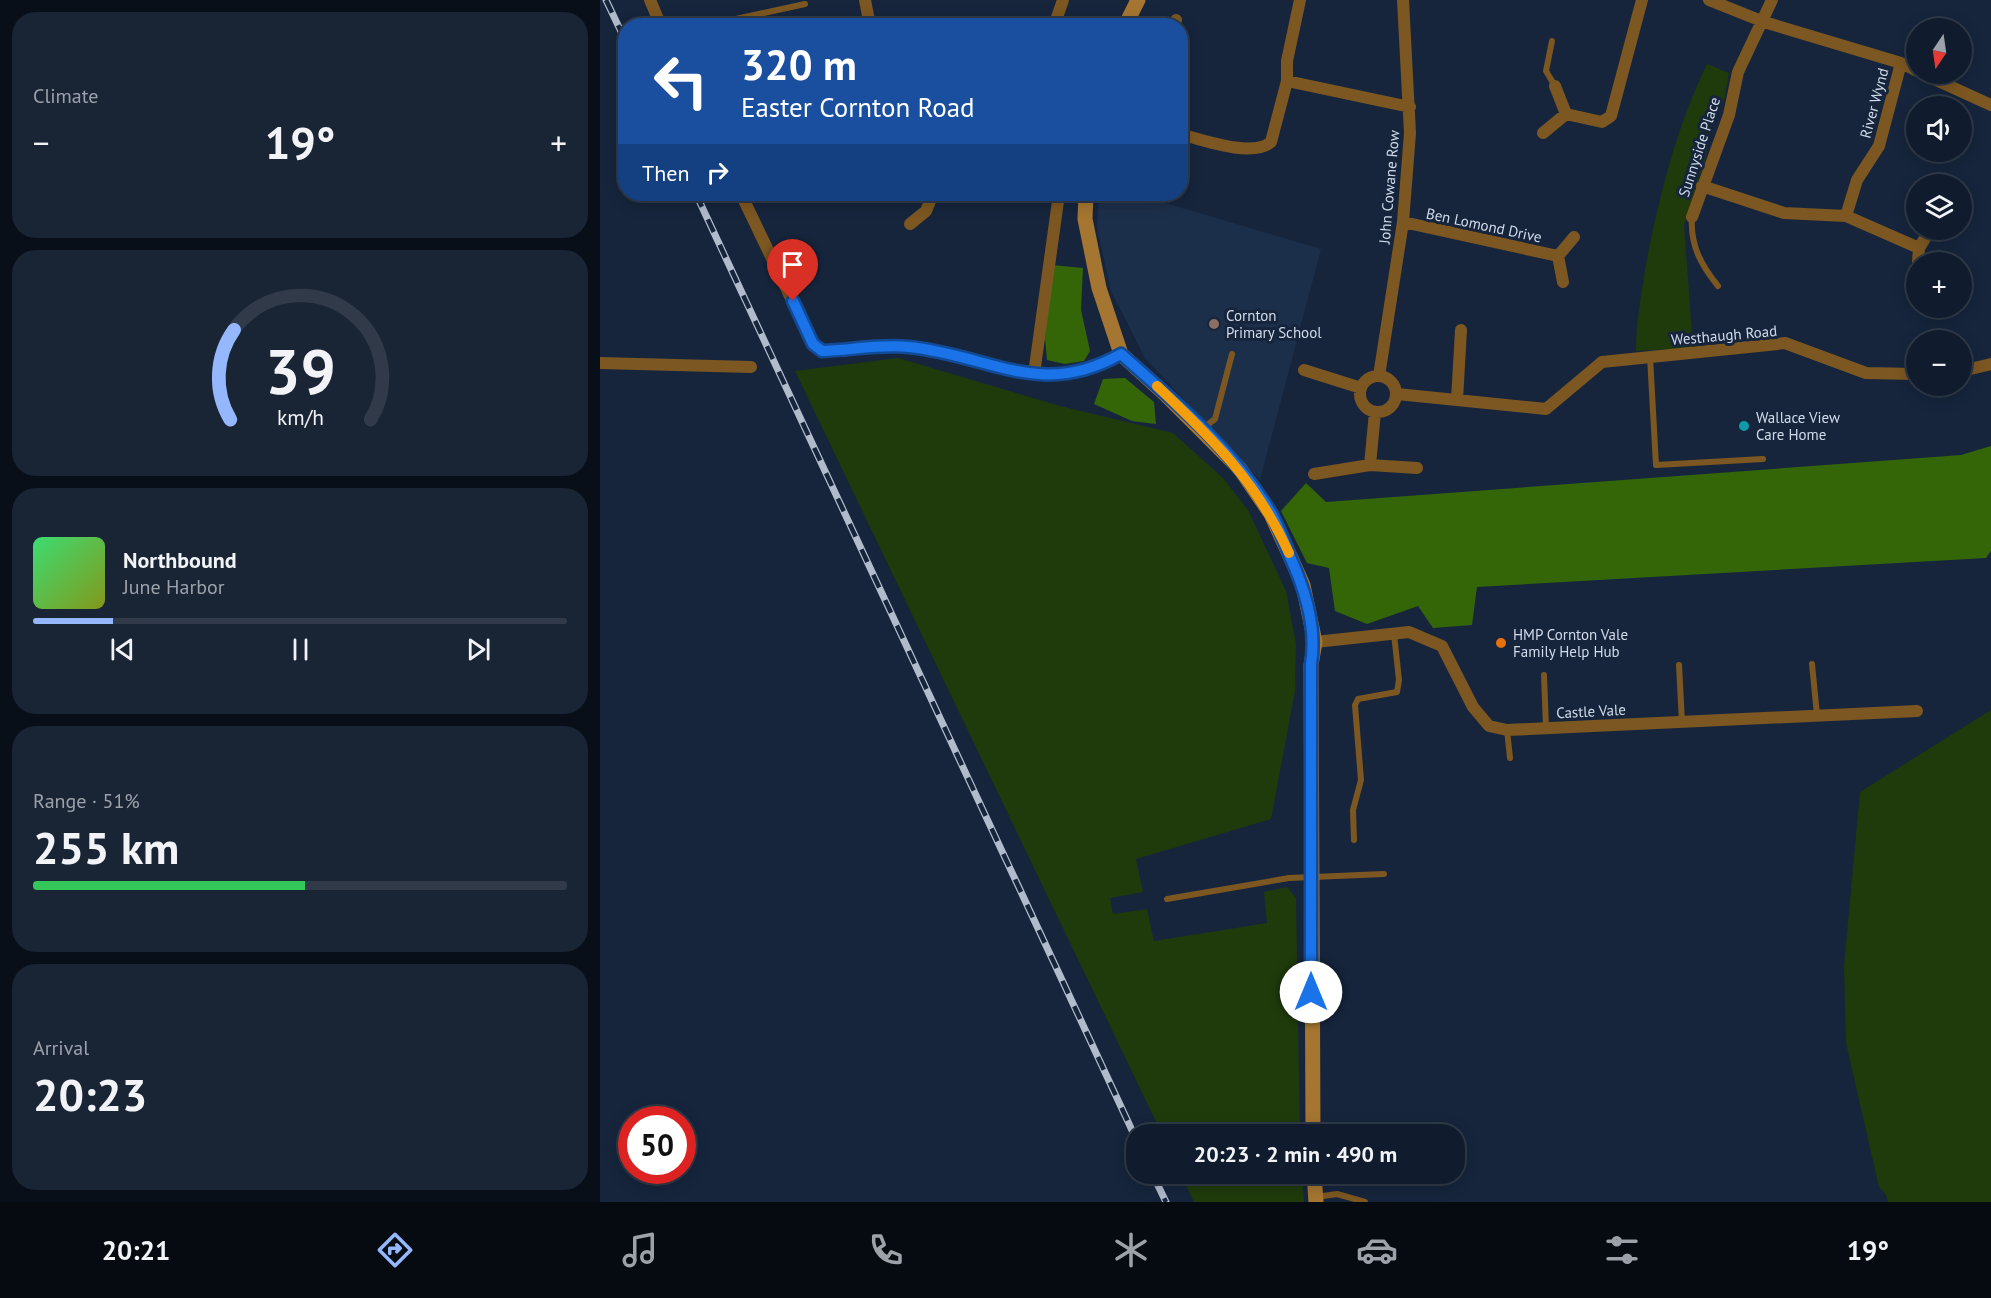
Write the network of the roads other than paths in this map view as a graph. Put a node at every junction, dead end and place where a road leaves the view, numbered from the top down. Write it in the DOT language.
graph roads {
  1 [pos="650,0"];
  2 [pos="865,0"];
  3 [pos="1063,0"];
  4 [pos="1138,0"];
  5 [pos="1300,0"];
  6 [pos="1403,0"];
  7 [pos="1642,0"];
  8 [pos="1709,0"];
  9 [pos="1772,0"];
  10 [pos="805,4"];
  11 [pos="658,18"];
  12 [pos="741,18"];
  13 [pos="868,18"];
  14 [pos="1057,18"];
  15 [pos="1129,18"];
  16 [pos="1764,22"];
  17 [pos="1552,41"];
  18 [pos="1901,63"];
  19 [pos="1906,66"];
  20 [pos="1287,81"];
  21 [pos="1945,84"];
  22 [pos="1555,86"];
  23 [pos="1991,105"];
  24 [pos="1410,107"];
  25 [pos="1566,114"];
  26 [pos="1543,133"];
  27 [pos="1188,136"];
  28 [pos="1702,186"];
  29 [pos="744,201"];
  30 [pos="930,201"];
  31 [pos="1058,201"];
  32 [pos="1086,201"];
  33 [pos="1846,216"];
  34 [pos="1692,217"];
  35 [pos="1403,222"];
  36 [pos="910,224"];
  37 [pos="1574,237"];
  38 [pos="1923,240"];
  39 [pos="1919,248"];
  40 [pos="1919,252"];
  41 [pos="1558,256"];
  42 [pos="1563,282"];
  43 [pos="1718,286"];
  44 [pos="1461,330"];
  45 [pos="1121,354"];
  46 [pos="1232,354"];
  47 [pos="1650,357"];
  48 [pos="600,363"];
  49 [pos="1991,364"];
  50 [pos="751,367"];
  51 [pos="1972,369"];
  52 [pos="1304,370"];
  53 [pos="1034,374"];
  54 [pos="1906,374"];
  55 [pos="1379,376"];
  56 [pos="1361,388"];
  57 [pos="1396,394"];
  58 [pos="1457,400"];
  59 [pos="1375,412"];
  60 [pos="1202,430"];
  61 [pos="1763,459"];
  62 [pos="1370,465"];
  63 [pos="1417,468"];
  64 [pos="1314,474"];
  65 [pos="1395,634"];
  66 [pos="1315,642"];
  67 [pos="1812,664"];
  68 [pos="1679,665"];
  69 [pos="1544,675"];
  70 [pos="1917,711"];
  71 [pos="1817,715"];
  72 [pos="1682,722"];
  73 [pos="1546,728"];
  74 [pos="1507,730"];
  75 [pos="1510,758"];
  76 [pos="1353,840"];
  77 [pos="1384,874"];
  78 [pos="1311,877"];
  79 [pos="1167,899"];
  80 [pos="1313,1124"];
  81 [pos="1315,1184"];
  82 [pos="1316,1200"];
  83 [pos="1365,1202"];
  1 -- 11 [label="street"];
  2 -- 13 [label="street"];
  3 -- 14 [label="street"];
  4 -- 15 [label="main road"];
  5 -- 20 [label="street"];
  6 -- 24 [label="street, John Cowane Row"];
  7 -- 25 [label="street"];
  8 -- 16 [label="street"];
  9 -- 16 [label="street, Sunnyside Place"];
  10 -- 12 [label="lane"];
  16 -- 18 [label="street"];
  16 -- 28 [label="street, Sunnyside Place"];
  17 -- 22 [label="lane"];
  18 -- 19 [label="street"];
  18 -- 33 [label="street, River Wynd"];
  20 -- 24 [label="street"];
  20 -- 27 [label="street"];
  21 -- 23 [label="street"];
  22 -- 25 [label="street"];
  24 -- 35 [label="street, John Cowane Row"];
  25 -- 26 [label="street"];
  28 -- 33 [label="street"];
  28 -- 34 [label="street, Sunnyside Place"];
  29 -- 53 [label="street"];
  30 -- 36 [label="street"];
  31 -- 53 [label="street"];
  32 -- 45 [label="main road"];
  33 -- 39 [label="street"];
  34 -- 43 [label="lane"];
  35 -- 41 [label="street, Ben Lomond Drive"];
  35 -- 55 [label="street, John Cowane Row"];
  37 -- 41 [label="street, Ben Lomond Drive"];
  38 -- 39 [label="street"];
  39 -- 40 [label="street"];
  41 -- 42 [label="street, Ben Lomond Drive"];
  44 -- 58 [label="street"];
  45 -- 53 [label="street"];
  45 -- 60 [label="main road"];
  46 -- 60 [label="lane"];
  47 -- 54 [label="street, Westhaugh Road"];
  47 -- 58 [label="street, Westhaugh Road"];
  47 -- 61 [label="lane"];
  48 -- 50 [label="street"];
  49 -- 51 [label="street"];
  52 -- 56 [label="street"];
  55 -- 56 [label="street"];
  55 -- 57 [label="street"];
  56 -- 59 [label="street"];
  57 -- 58 [label="street"];
  57 -- 59 [label="street"];
  59 -- 62 [label="street"];
  60 -- 66 [label="main road"];
  62 -- 63 [label="street"];
  62 -- 64 [label="street"];
  65 -- 66 [label="street, Castle Vale"];
  65 -- 74 [label="street, Castle Vale"];
  65 -- 76 [label="lane"];
  66 -- 78 [label="main road"];
  67 -- 71 [label="lane"];
  68 -- 72 [label="lane"];
  69 -- 73 [label="lane"];
  70 -- 71 [label="street, Castle Vale"];
  71 -- 72 [label="street, Castle Vale"];
  72 -- 73 [label="street, Castle Vale"];
  73 -- 74 [label="street, Castle Vale"];
  74 -- 75 [label="lane"];
  77 -- 78 [label="lane"];
  78 -- 79 [label="lane"];
  78 -- 80 [label="main road"];
  81 -- 82 [label="main road"];
  82 -- 83 [label="lane"];
}
